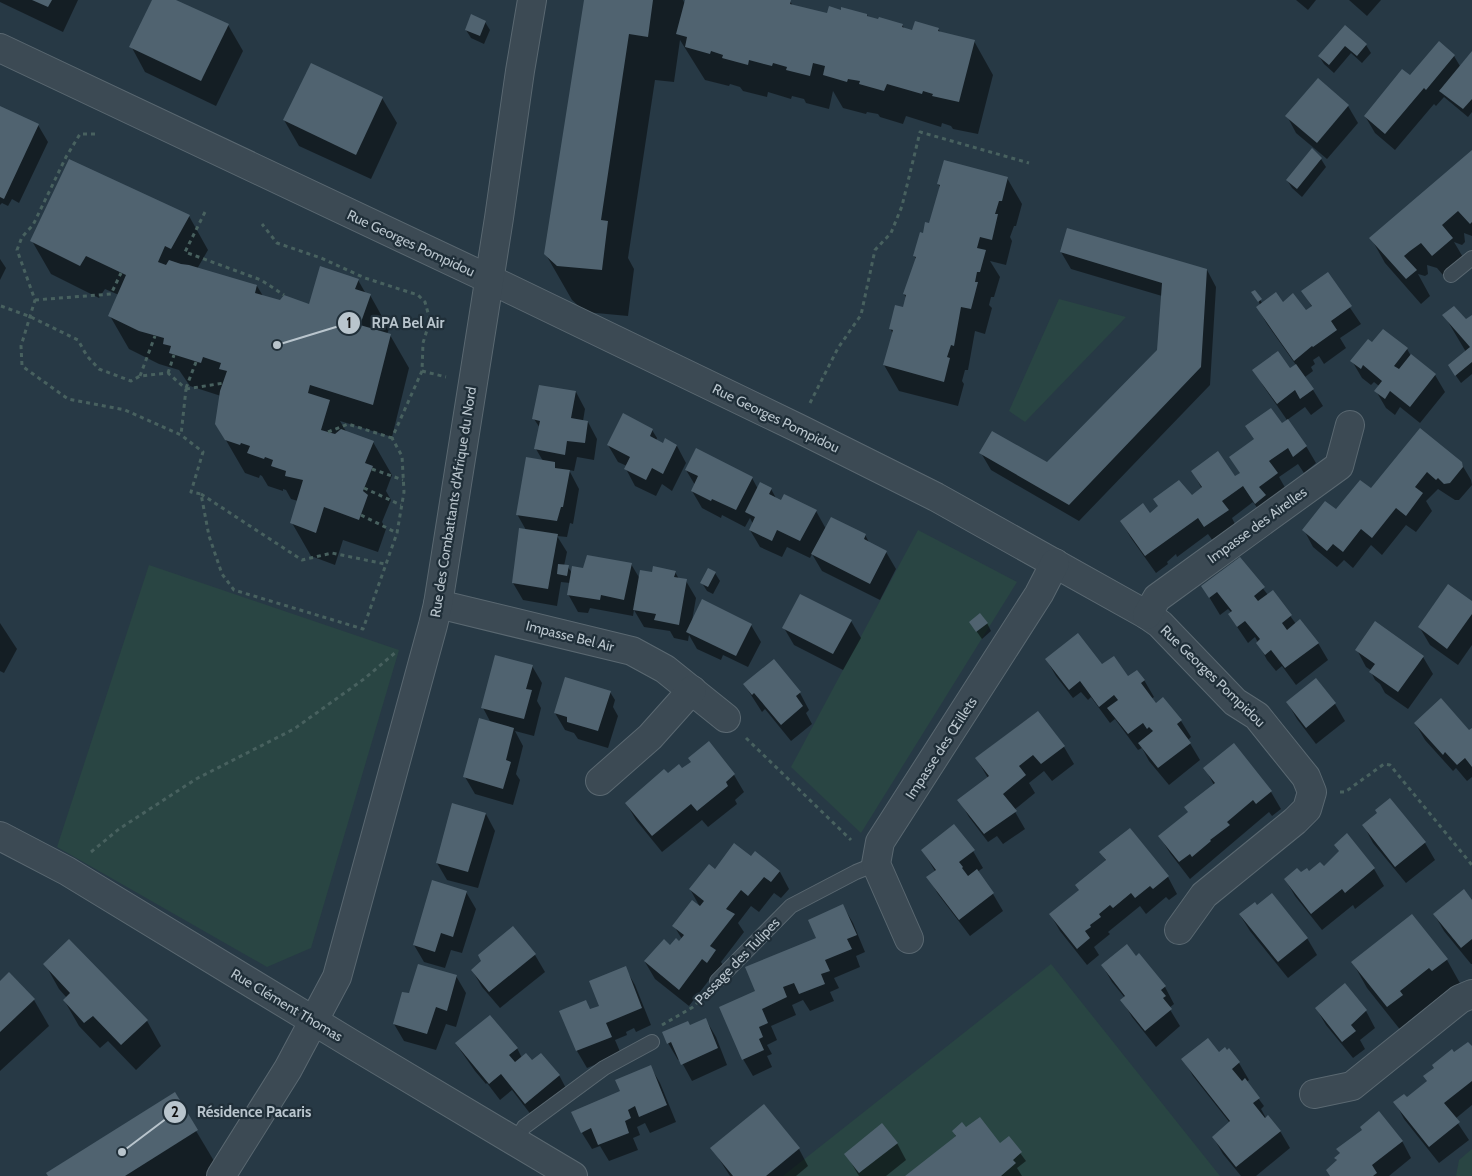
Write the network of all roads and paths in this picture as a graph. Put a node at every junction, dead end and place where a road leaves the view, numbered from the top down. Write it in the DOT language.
graph roads {
  1 [pos="532,0"];
  2 [pos="0,48"];
  3 [pos="95,134"];
  4 [pos="1029,163"];
  5 [pos="205,212"];
  6 [pos="262,224"];
  7 [pos="1472,258"];
  8 [pos="121,273"];
  9 [pos="1451,275"];
  10 [pos="489,280"];
  11 [pos="284,294"];
  12 [pos="35,300"];
  13 [pos="1,306"];
  14 [pos="30,317"];
  15 [pos="155,336"];
  16 [pos="174,355"];
  17 [pos="196,362"];
  18 [pos="422,371"];
  19 [pos="168,373"];
  20 [pos="140,376"];
  21 [pos="446,377"];
  22 [pos="224,383"];
  23 [pos="186,389"];
  24 [pos="1350,425"];
  25 [pos="798,428"];
  26 [pos="328,432"];
  27 [pos="180,435"];
  28 [pos="392,438"];
  29 [pos="372,469"];
  30 [pos="403,480"];
  31 [pos="364,488"];
  32 [pos="201,494"];
  33 [pos="401,505"];
  34 [pos="361,515"];
  35 [pos="397,534"];
  36 [pos="1055,563"];
  37 [pos="385,564"];
  38 [pos="438,604"];
  39 [pos="1146,615"];
  40 [pos="399,650"];
  41 [pos="692,690"];
  42 [pos="726,718"];
  43 [pos="600,781"];
  44 [pos="1312,792"];
  45 [pos="0,836"];
  46 [pos="876,864"];
  47 [pos="1472,865"];
  48 [pos="67,871"];
  49 [pos="1179,930"];
  50 [pos="909,939"];
  51 [pos="717,981"];
  52 [pos="1472,994"];
  53 [pos="315,1021"];
  54 [pos="652,1042"];
  55 [pos="1314,1094"];
  56 [pos="515,1142"];
  57 [pos="221,1176"];
  58 [pos="573,1176"];
  1 -- 10 [label="street, Rue des Combattants d'Afrique du Nord"];
  2 -- 10 [label="street, Rue Georges Pompidou"];
  3 -- 12 [label="path"];
  4 -- 25 [label="path"];
  5 -- 11 [label="path"];
  6 -- 18 [label="path"];
  7 -- 9 [label="lane"];
  8 -- 12 [label="path"];
  10 -- 25 [label="street, Rue Georges Pompidou"];
  10 -- 38 [label="street, Rue des Combattants d'Afrique du Nord"];
  12 -- 14 [label="path"];
  13 -- 14 [label="path"];
  14 -- 20 [label="path"];
  14 -- 27 [label="path"];
  15 -- 20 [label="path"];
  16 -- 19 [label="path"];
  17 -- 23 [label="path"];
  18 -- 21 [label="path"];
  18 -- 28 [label="path"];
  19 -- 20 [label="path"];
  19 -- 23 [label="path"];
  22 -- 23 [label="path"];
  23 -- 27 [label="path"];
  24 -- 39 [label="street, Impasse des Airelles"];
  25 -- 36 [label="street, Rue Georges Pompidou"];
  26 -- 28 [label="path"];
  27 -- 32 [label="path"];
  28 -- 30 [label="path"];
  29 -- 30 [label="path"];
  30 -- 33 [label="path"];
  31 -- 33 [label="path"];
  32 -- 37 [label="path"];
  32 -- 37 [label="path"];
  33 -- 35 [label="path"];
  34 -- 35 [label="path"];
  35 -- 37 [label="path"];
  36 -- 39 [label="street, Rue Georges Pompidou"];
  36 -- 46 [label="street, Impasse des Œillets"];
  38 -- 41 [label="street, Impasse Bel Air"];
  38 -- 53 [label="street, Rue des Combattants d'Afrique du Nord"];
  39 -- 44 [label="street, Rue Georges Pompidou"];
  40 -- 48 [label="path"];
  41 -- 42 [label="street, Impasse Bel Air"];
  41 -- 43 [label="street"];
  42 -- 46 [label="path"];
  44 -- 47 [label="path"];
  44 -- 49 [label="street"];
  45 -- 48 [label="street, Rue Clément Thomas"];
  46 -- 50 [label="street"];
  46 -- 51 [label="lane, Passage des Tulipes"];
  48 -- 53 [label="street, Rue Clément Thomas"];
  51 -- 54 [label="path, Passage des Tulipes"];
  52 -- 55 [label="street"];
  53 -- 56 [label="street, Rue Clément Thomas"];
  53 -- 57 [label="street, Rue des Combattants d'Afrique du Nord"];
  54 -- 56 [label="lane"];
  56 -- 58 [label="street, Rue Clément Thomas"];
}
